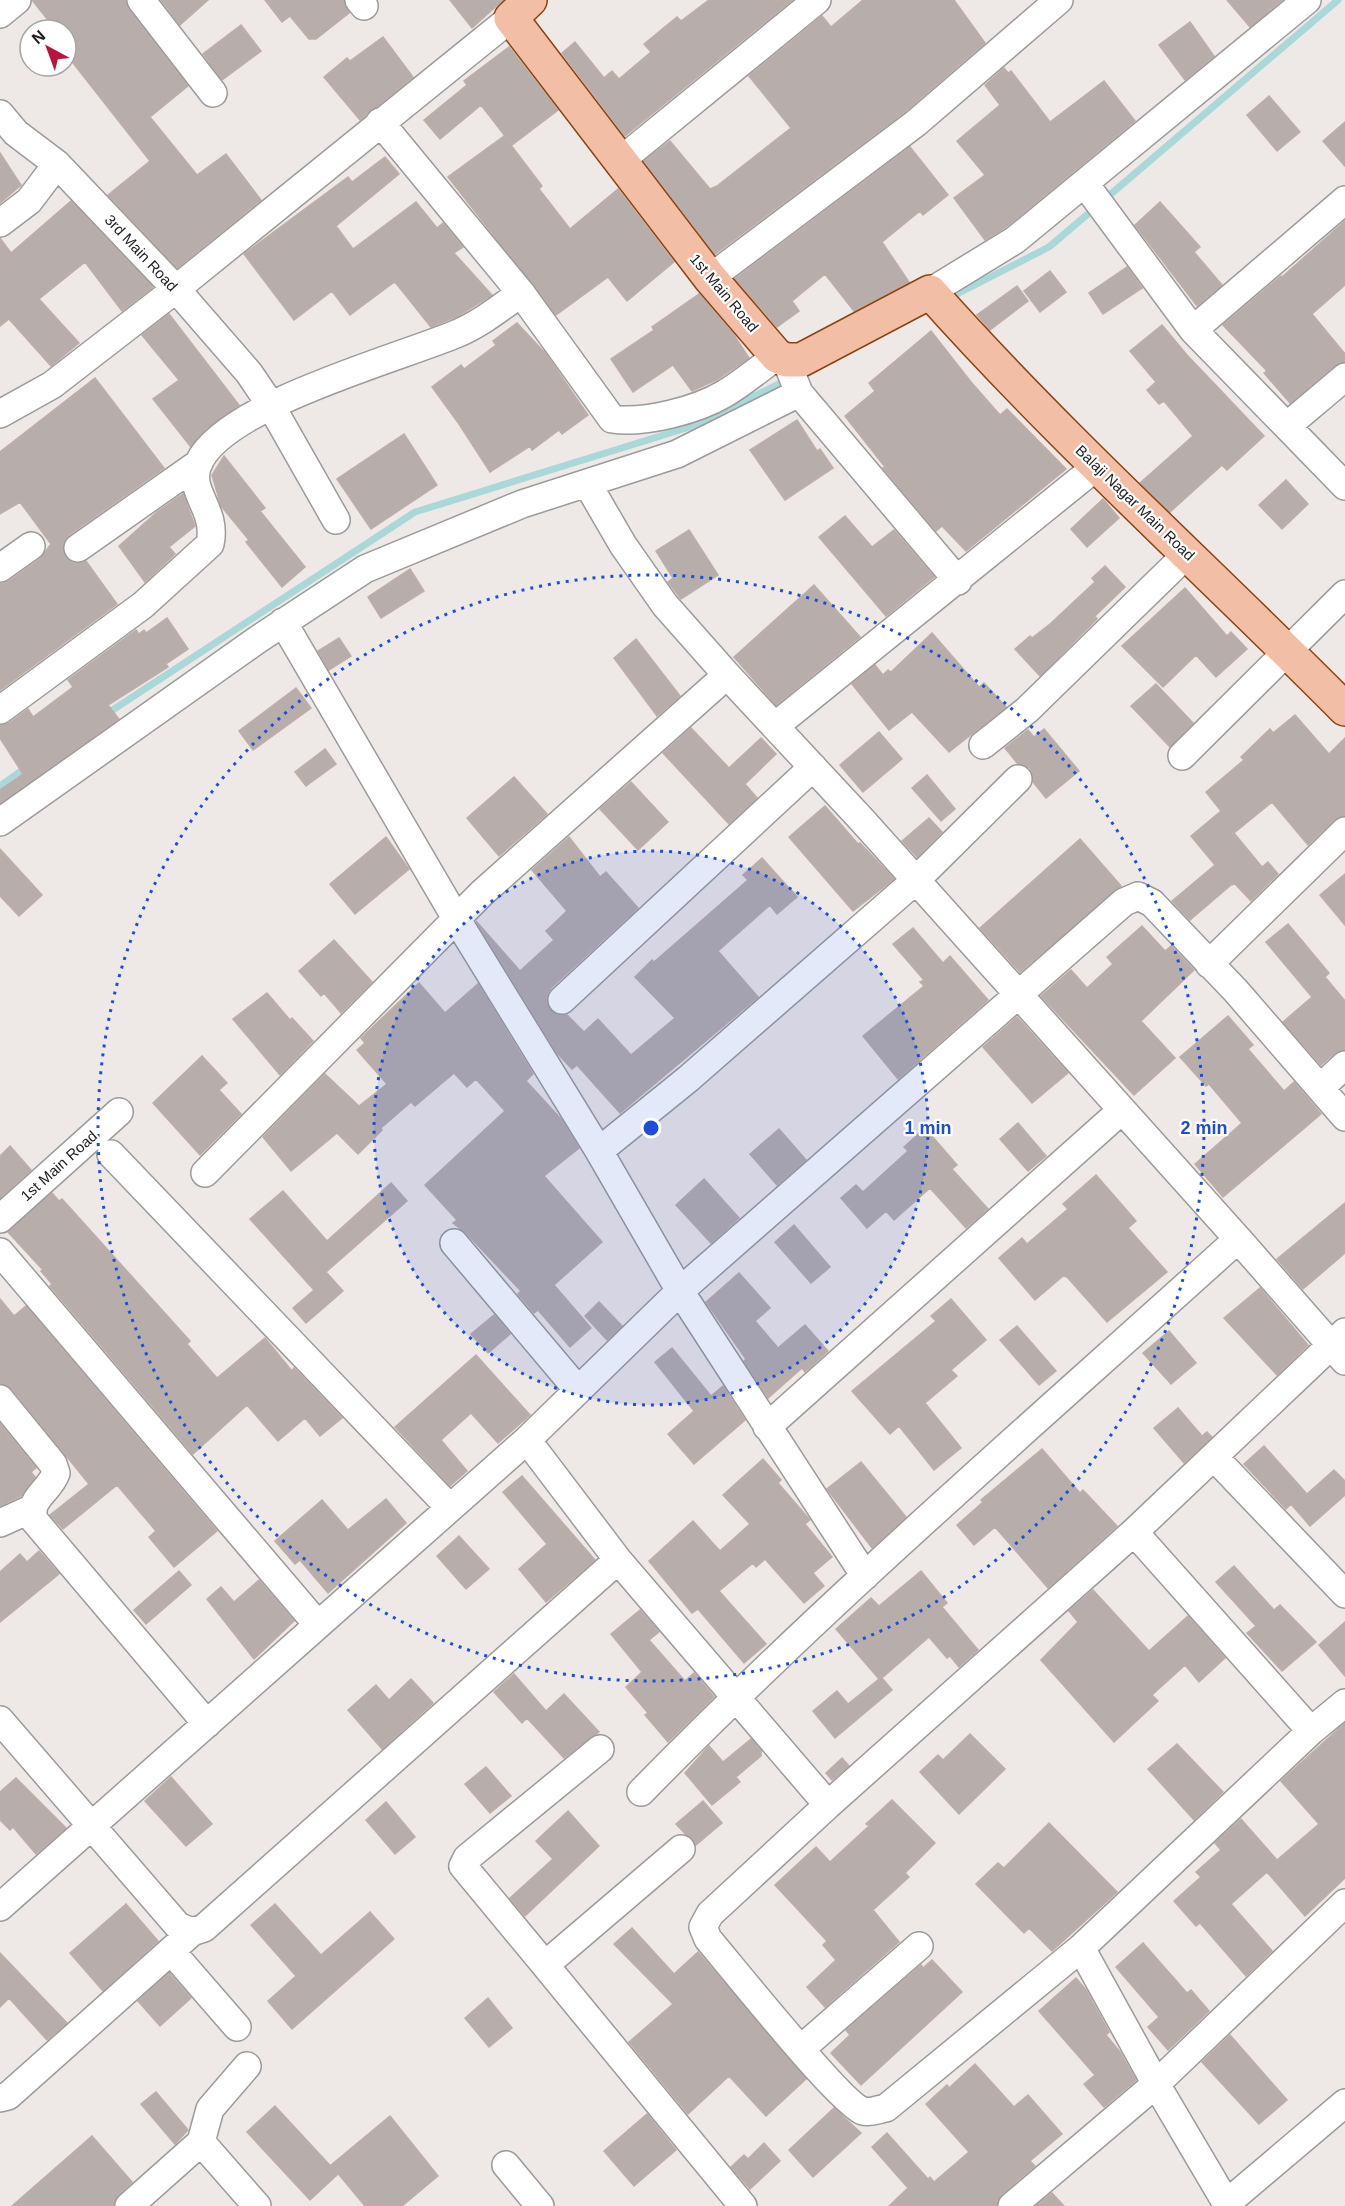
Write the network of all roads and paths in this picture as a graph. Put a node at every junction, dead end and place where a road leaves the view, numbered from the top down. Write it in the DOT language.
graph roads {
  1 [pos="17,0"];
  2 [pos="141,0"];
  3 [pos="817,0"];
  4 [pos="1059,0"];
  5 [pos="1306,0"];
  6 [pos="521,9"];
  7 [pos="0,14"];
  8 [pos="213,93"];
  9 [pos="0,114"];
  10 [pos="380,122"];
  11 [pos="620,161"];
  12 [pos="57,164"];
  13 [pos="1094,196"];
  14 [pos="1345,200"];
  15 [pos="0,223"];
  16 [pos="710,278"];
  17 [pos="176,289"];
  18 [pos="521,293"];
  19 [pos="937,300"];
  20 [pos="1193,330"];
  21 [pos="790,373"];
  22 [pos="1345,377"];
  23 [pos="270,404"];
  24 [pos="0,414"];
  25 [pos="1288,425"];
  26 [pos="199,462"];
  27 [pos="1096,467"];
  28 [pos="587,483"];
  29 [pos="1345,486"];
  30 [pos="336,520"];
  31 [pos="31,546"];
  32 [pos="78,548"];
  33 [pos="1188,553"];
  34 [pos="0,568"];
  35 [pos="958,581"];
  36 [pos="1345,594"];
  37 [pos="283,622"];
  38 [pos="1288,651"];
  39 [pos="727,675"];
  40 [pos="1345,709"];
  41 [pos="0,710"];
  42 [pos="775,726"];
  43 [pos="983,745"];
  44 [pos="1182,756"];
  45 [pos="813,767"];
  46 [pos="1018,779"];
  47 [pos="0,822"];
  48 [pos="1345,831"];
  49 [pos="916,880"];
  50 [pos="457,920"];
  51 [pos="1209,964"];
  52 [pos="1018,994"];
  53 [pos="562,1000"];
  54 [pos="1345,1065"];
  55 [pos="1320,1088"];
  56 [pos="1122,1110"];
  57 [pos="119,1112"];
  58 [pos="1345,1117"];
  59 [pos="599,1152"];
  60 [pos="111,1154"];
  61 [pos="205,1173"];
  62 [pos="0,1219"];
  63 [pos="1238,1239"];
  64 [pos="454,1243"];
  65 [pos="0,1252"];
  66 [pos="680,1291"];
  67 [pos="1340,1346"];
  68 [pos="578,1390"];
  69 [pos="0,1399"];
  70 [pos="767,1427"];
  71 [pos="527,1440"];
  72 [pos="1214,1457"];
  73 [pos="450,1508"];
  74 [pos="32,1509"];
  75 [pos="0,1523"];
  76 [pos="1134,1532"];
  77 [pos="618,1560"];
  78 [pos="865,1576"];
  79 [pos="1345,1594"];
  80 [pos="318,1625"];
  81 [pos="735,1698"];
  82 [pos="1345,1703"];
  83 [pos="0,1720"];
  84 [pos="207,1724"];
  85 [pos="1311,1731"];
  86 [pos="600,1749"];
  87 [pos="641,1792"];
  88 [pos="828,1805"];
  89 [pos="91,1825"];
  90 [pos="681,1848"];
  91 [pos="1345,1903"];
  92 [pos="0,1907"];
  93 [pos="192,1932"];
  94 [pos="919,1946"];
  95 [pos="1081,1948"];
  96 [pos="171,1951"];
  97 [pos="545,1965"];
  98 [pos="237,2027"];
  99 [pos="802,2048"];
  100 [pos="247,2066"];
  101 [pos="1156,2084"];
  102 [pos="0,2098"];
  103 [pos="1345,2103"];
  104 [pos="201,2142"];
  105 [pos="506,2165"];
  106 [pos="533,2198"];
  107 [pos="1227,2205"];
  108 [pos="129,2206"];
  109 [pos="256,2206"];
  110 [pos="742,2206"];
  111 [pos="1012,2206"];
  1 -- 7 [label="street"];
  2 -- 8 [label="street"];
  3 -- 11 [label="street"];
  4 -- 16 [label="street"];
  5 -- 13 [label="street"];
  6 -- 10 [label="street"];
  6 -- 11 [label="main road, 1st Main Road"];
  9 -- 12 [label="street, 3rd Main Road"];
  10 -- 17 [label="street"];
  10 -- 18 [label="street"];
  11 -- 16 [label="main road, 1st Main Road"];
  12 -- 15 [label="street"];
  12 -- 17 [label="street, 3rd Main Road"];
  13 -- 19 [label="street"];
  13 -- 20 [label="street"];
  14 -- 20 [label="street"];
  16 -- 21 [label="main road, 1st Main Road"];
  17 -- 23 [label="street, 3rd Main Road"];
  17 -- 24 [label="street"];
  18 -- 21 [label="street"];
  18 -- 23 [label="street"];
  19 -- 21 [label="main road"];
  19 -- 27 [label="main road, Balaji Nagar Main Road"];
  20 -- 25 [label="street"];
  21 -- 28 [label="street"];
  21 -- 35 [label="street, 1st Main Road"];
  22 -- 25 [label="street"];
  23 -- 26 [label="street"];
  23 -- 30 [label="street, 3rd Main Road"];
  25 -- 29 [label="street"];
  26 -- 32 [label="street"];
  26 -- 41 [label="street"];
  27 -- 33 [label="main road, Balaji Nagar Main Road"];
  27 -- 35 [label="street"];
  28 -- 37 [label="street"];
  28 -- 39 [label="street"];
  31 -- 34 [label="street"];
  33 -- 38 [label="main road, Balaji Nagar Main Road"];
  33 -- 43 [label="street"];
  35 -- 42 [label="street"];
  36 -- 38 [label="street"];
  37 -- 47 [label="street"];
  37 -- 50 [label="street"];
  38 -- 40 [label="main road, Balaji Nagar Main Road"];
  38 -- 44 [label="street"];
  39 -- 42 [label="street"];
  39 -- 50 [label="street"];
  42 -- 45 [label="street"];
  45 -- 49 [label="street"];
  45 -- 53 [label="street"];
  46 -- 49 [label="street"];
  48 -- 51 [label="street"];
  49 -- 52 [label="street"];
  49 -- 59 [label="street"];
  50 -- 59 [label="street"];
  50 -- 61 [label="street"];
  51 -- 52 [label="street"];
  51 -- 55 [label="street"];
  52 -- 56 [label="street"];
  52 -- 66 [label="street"];
  54 -- 55 [label="street"];
  55 -- 58 [label="street"];
  56 -- 63 [label="street"];
  56 -- 70 [label="street"];
  57 -- 62 [label="street, 1st Main Road"];
  59 -- 66 [label="street"];
  60 -- 73 [label="street"];
  63 -- 67 [label="street"];
  63 -- 78 [label="street"];
  64 -- 68 [label="street"];
  65 -- 80 [label="street"];
  66 -- 68 [label="street"];
  66 -- 70 [label="street"];
  67 -- 72 [label="street"];
  68 -- 71 [label="street"];
  69 -- 74 [label="street"];
  70 -- 78 [label="street"];
  71 -- 73 [label="street"];
  71 -- 77 [label="street"];
  72 -- 76 [label="street"];
  72 -- 79 [label="street"];
  73 -- 80 [label="street"];
  74 -- 75 [label="street"];
  74 -- 84 [label="street"];
  76 -- 85 [label="street"];
  76 -- 88 [label="street"];
  77 -- 81 [label="street"];
  77 -- 93 [label="street"];
  78 -- 81 [label="street"];
  80 -- 84 [label="street"];
  81 -- 87 [label="street"];
  81 -- 88 [label="street"];
  82 -- 85 [label="street"];
  83 -- 89 [label="street"];
  84 -- 89 [label="street"];
  85 -- 95 [label="street"];
  86 -- 97 [label="street"];
  88 -- 99 [label="street"];
  89 -- 92 [label="street"];
  89 -- 93 [label="street"];
  90 -- 97 [label="street"];
  91 -- 101 [label="street"];
  93 -- 96 [label="street"];
  94 -- 99 [label="street"];
  95 -- 99 [label="street"];
  95 -- 101 [label="street"];
  96 -- 98 [label="street"];
  96 -- 102 [label="street"];
  97 -- 110 [label="street"];
  100 -- 104 [label="street"];
  101 -- 107 [label="street"];
  101 -- 111 [label="street"];
  103 -- 107 [label="street"];
  104 -- 108 [label="street"];
  104 -- 109 [label="street"];
  105 -- 106 [label="street"];
}
